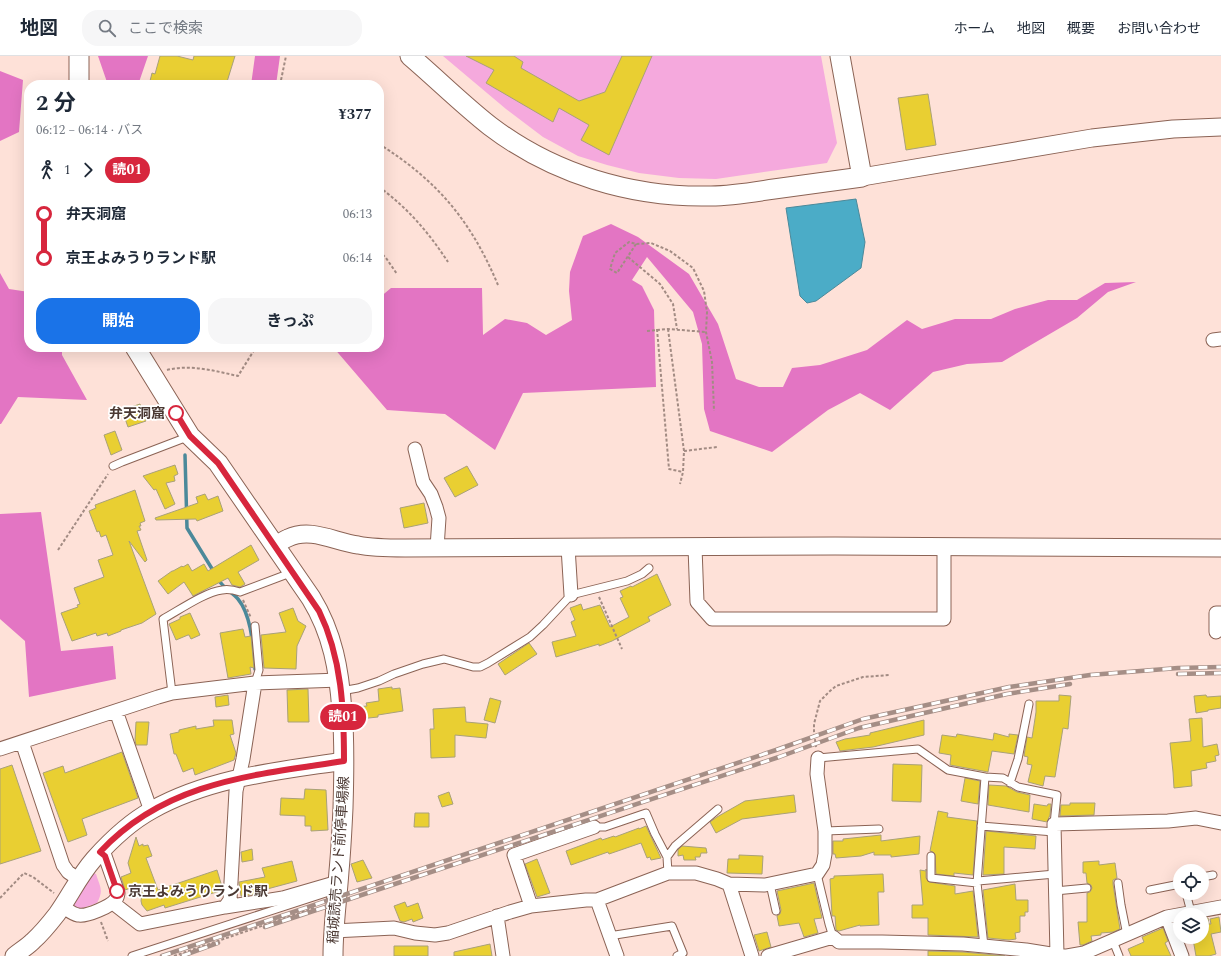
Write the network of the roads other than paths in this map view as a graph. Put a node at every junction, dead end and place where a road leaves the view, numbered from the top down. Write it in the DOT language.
graph roads {
  1 [pos="79,56"];
  2 [pos="410,56"];
  3 [pos="840,56"];
  4 [pos="79,80"];
  5 [pos="1221,128"];
  6 [pos="862,177"];
  7 [pos="138,352"];
  8 [pos="190,436"];
  9 [pos="415,449"];
  10 [pos="113,466"];
  11 [pos="275,546"];
  12 [pos="695,547"];
  13 [pos="944,547"];
  14 [pos="437,548"];
  15 [pos="568,548"];
  16 [pos="1221,548"];
  17 [pos="649,568"];
  18 [pos="293,572"];
  19 [pos="571,595"];
  20 [pos="1221,613"];
  21 [pos="255,626"];
  22 [pos="1216,632"];
  23 [pos="255,682"];
  24 [pos="340,685"];
  25 [pos="172,693"];
  26 [pos="1030,704"];
  27 [pos="116,711"];
  28 [pos="22,742"];
  29 [pos="0,749"];
  30 [pos="818,758"];
  31 [pos="344,761"];
  32 [pos="985,776"];
  33 [pos="239,778"];
  34 [pos="1010,783"];
  35 [pos="718,809"];
  36 [pos="151,810"];
  37 [pos="1221,823"];
  38 [pos="981,826"];
  39 [pos="594,827"];
  40 [pos="1054,828"];
  41 [pos="879,829"];
  42 [pos="825,830"];
  43 [pos="100,852"];
  44 [pos="931,856"];
  45 [pos="667,857"];
  46 [pos="668,873"];
  47 [pos="817,874"];
  48 [pos="1055,874"];
  49 [pos="1213,875"];
  50 [pos="1209,876"];
  51 [pos="78,879"];
  52 [pos="978,882"];
  53 [pos="1118,883"];
  54 [pos="728,884"];
  55 [pos="770,884"];
  56 [pos="338,885"];
  57 [pos="1173,885"];
  58 [pos="1087,888"];
  59 [pos="1150,890"];
  60 [pos="1055,891"];
  61 [pos="58,900"];
  62 [pos="597,900"];
  63 [pos="113,903"];
  64 [pos="531,906"];
  65 [pos="225,907"];
  66 [pos="1221,907"];
  67 [pos="1209,909"];
  68 [pos="776,911"];
  69 [pos="497,916"];
  70 [pos="1173,916"];
  71 [pos="1167,917"];
  72 [pos="333,931"];
  73 [pos="1127,935"];
  74 [pos="609,936"];
  75 [pos="833,937"];
  76 [pos="1114,941"];
  77 [pos="807,950"];
  78 [pos="985,951"];
  79 [pos="14,956"];
  80 [pos="132,956"];
  81 [pos="333,956"];
  82 [pos="503,956"];
  83 [pos="617,956"];
  84 [pos="677,956"];
  85 [pos="752,956"];
  86 [pos="768,956"];
  87 [pos="1064,956"];
  88 [pos="1119,956"];
  89 [pos="1182,956"];
  1 -- 4 [label="main road"];
  2 -- 6 [label="main road"];
  3 -- 6 [label="main road"];
  5 -- 6 [label="street"];
  7 -- 8 [label="main road, 稲城読売ランド前停車場線"];
  8 -- 10 [label="lane"];
  8 -- 11 [label="main road, 稲城読売ランド前停車場線"];
  9 -- 14 [label="street"];
  11 -- 14 [label="street"];
  11 -- 18 [label="main road, 稲城読売ランド前停車場線"];
  12 -- 13 [label="street"];
  12 -- 13 [label="street"];
  12 -- 15 [label="street"];
  13 -- 16 [label="street"];
  14 -- 15 [label="street"];
  15 -- 19 [label="street"];
  17 -- 19 [label="lane"];
  18 -- 24 [label="main road, 稲城読売ランド前停車場線"];
  18 -- 25 [label="lane"];
  19 -- 24 [label="lane"];
  20 -- 22 [label="street"];
  21 -- 23 [label="lane"];
  23 -- 24 [label="street"];
  23 -- 25 [label="street"];
  23 -- 33 [label="street"];
  24 -- 31 [label="main road, 稲城読売ランド前停車場線"];
  25 -- 27 [label="street"];
  26 -- 34 [label="lane"];
  27 -- 28 [label="street"];
  27 -- 36 [label="street"];
  28 -- 29 [label="street"];
  28 -- 51 [label="street"];
  30 -- 32 [label="lane"];
  30 -- 42 [label="street"];
  31 -- 33 [label="street"];
  31 -- 56 [label="main road, 稲城読売ランド前停車場線"];
  32 -- 34 [label="lane"];
  32 -- 38 [label="lane"];
  33 -- 36 [label="street"];
  33 -- 65 [label="street"];
  34 -- 40 [label="lane"];
  35 -- 45 [label="lane"];
  36 -- 43 [label="street"];
  37 -- 40 [label="street"];
  38 -- 40 [label="lane"];
  38 -- 52 [label="lane"];
  39 -- 45 [label="lane"];
  39 -- 64 [label="street"];
  40 -- 48 [label="street"];
  41 -- 42 [label="lane"];
  42 -- 47 [label="street"];
  43 -- 51 [label="street"];
  43 -- 63 [label="street"];
  44 -- 52 [label="lane"];
  45 -- 46 [label="lane"];
  46 -- 54 [label="street"];
  46 -- 62 [label="street"];
  47 -- 55 [label="street"];
  47 -- 75 [label="lane"];
  48 -- 52 [label="lane"];
  48 -- 60 [label="street"];
  49 -- 50 [label="lane"];
  51 -- 61 [label="street"];
  52 -- 78 [label="lane"];
  53 -- 73 [label="lane"];
  54 -- 55 [label="street"];
  54 -- 85 [label="street"];
  55 -- 68 [label="lane"];
  56 -- 65 [label="street"];
  56 -- 72 [label="main road, 稲城読売ランド前停車場線"];
  56 -- 80 [label="lane"];
  57 -- 59 [label="lane"];
  58 -- 60 [label="lane"];
  60 -- 87 [label="street"];
  61 -- 63 [label="street"];
  61 -- 79 [label="street"];
  62 -- 64 [label="street"];
  62 -- 74 [label="street"];
  63 -- 65 [label="street"];
  64 -- 69 [label="street"];
  66 -- 67 [label="street"];
  69 -- 72 [label="street"];
  69 -- 82 [label="street"];
  70 -- 71 [label="street"];
  71 -- 73 [label="street"];
  71 -- 89 [label="street"];
  72 -- 81 [label="main road, 稲城読売ランド前停車場線"];
  73 -- 76 [label="street"];
  74 -- 83 [label="street"];
  74 -- 84 [label="lane"];
  75 -- 77 [label="street"];
  75 -- 78 [label="street"];
  76 -- 87 [label="street"];
  76 -- 88 [label="lane"];
  77 -- 86 [label="street"];
  78 -- 87 [label="street"];
}
